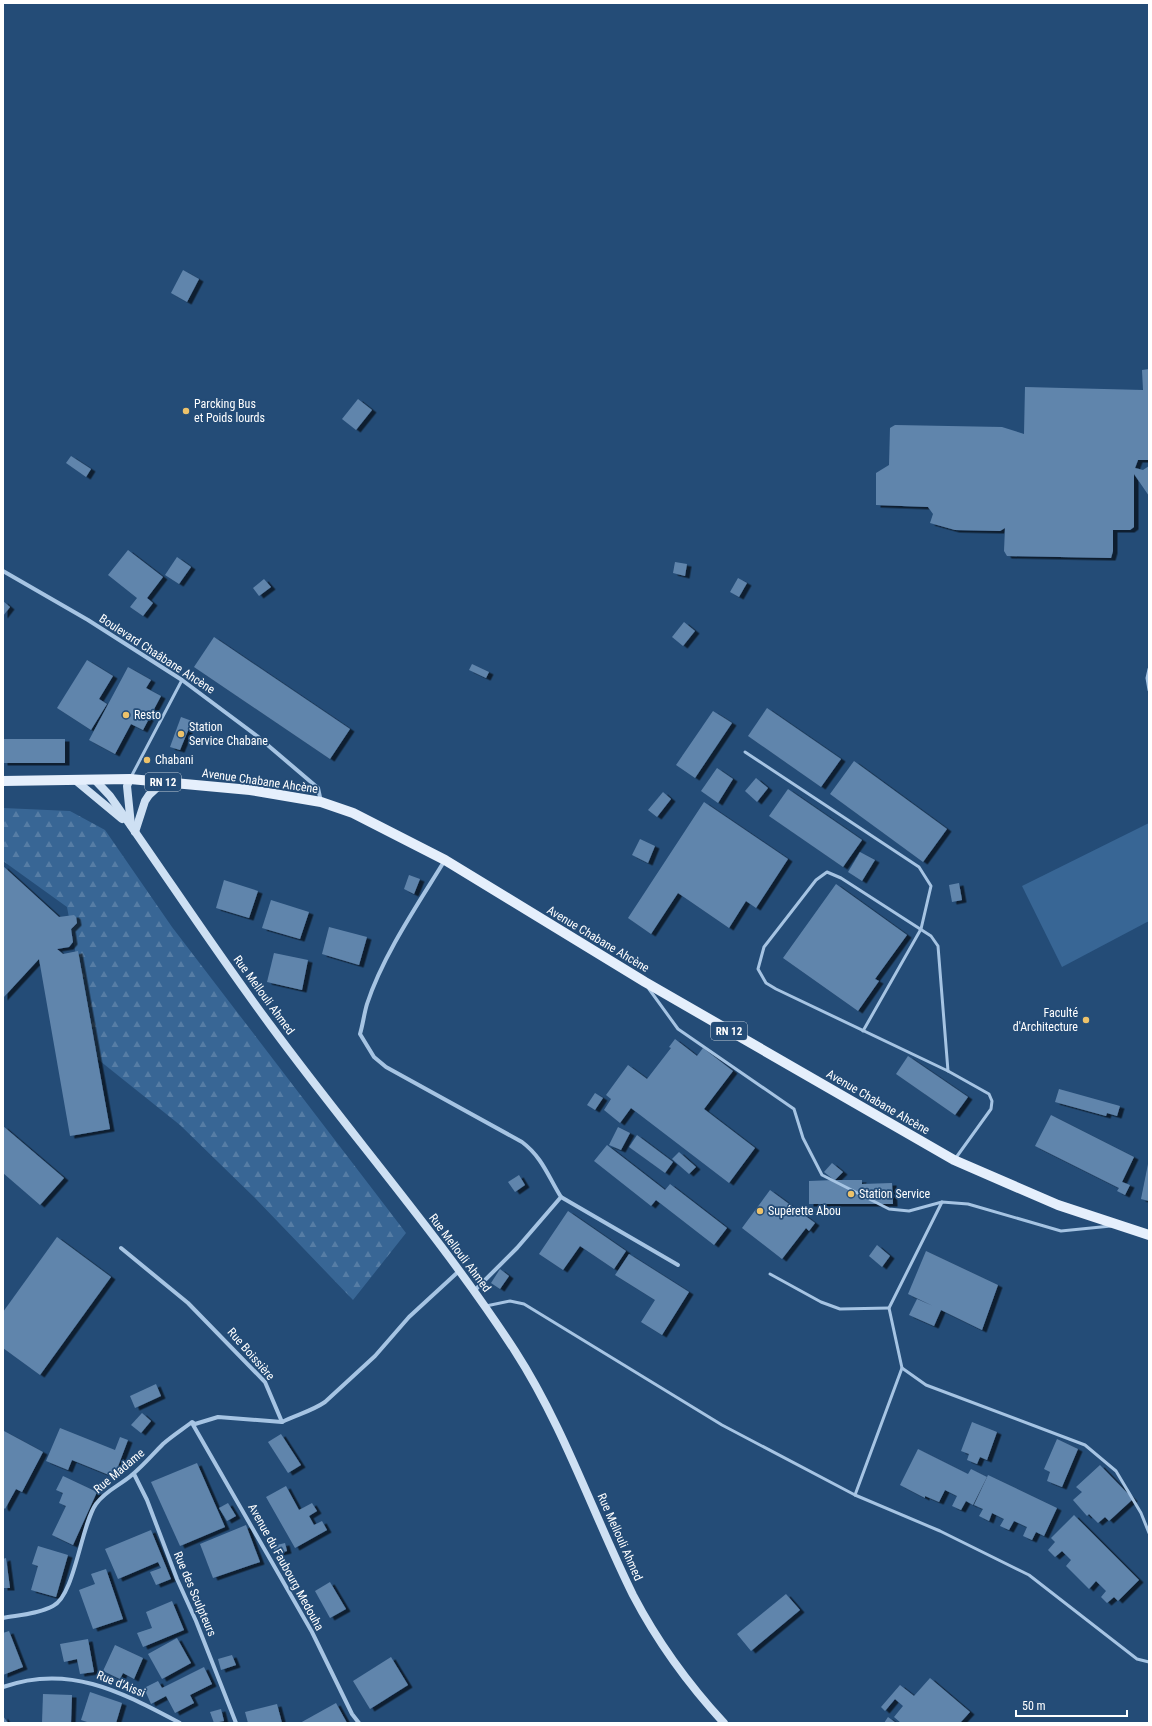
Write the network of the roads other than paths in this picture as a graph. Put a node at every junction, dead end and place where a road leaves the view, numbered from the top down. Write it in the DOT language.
graph roads {
  1 [pos="3,571"];
  2 [pos="1149,669"];
  3 [pos="182,680"];
  4 [pos="1149,690"];
  5 [pos="745,752"];
  6 [pos="130,779"];
  7 [pos="75,780"];
  8 [pos="95,780"];
  9 [pos="3,781"];
  10 [pos="164,782"];
  11 [pos="321,802"];
  12 [pos="133,829"];
  13 [pos="445,860"];
  14 [pos="921,929"];
  15 [pos="645,982"];
  16 [pos="863,1031"];
  17 [pos="948,1071"];
  18 [pos="954,1160"];
  19 [pos="561,1197"];
  20 [pos="942,1202"];
  21 [pos="1119,1225"];
  22 [pos="1149,1236"];
  23 [pos="121,1248"];
  24 [pos="678,1265"];
  25 [pos="459,1270"];
  26 [pos="770,1274"];
  27 [pos="474,1291"];
  28 [pos="484,1306"];
  29 [pos="889,1308"];
  30 [pos="902,1368"];
  31 [pos="192,1422"];
  32 [pos="282,1422"];
  33 [pos="134,1474"];
  34 [pos="855,1495"];
  35 [pos="1149,1533"];
  36 [pos="3,1618"];
  37 [pos="1149,1662"];
  38 [pos="3,1687"];
  39 [pos="180,1723"];
  40 [pos="236,1723"];
  41 [pos="359,1723"];
  42 [pos="724,1723"];
  1 -- 3 [label="street, Boulevard Chaâbane Ahcène"];
  2 -- 4 [label="lane"];
  3 -- 6 [label="lane"];
  3 -- 11 [label="street, Boulevard Chaâbane Ahcène"];
  5 -- 14 [label="lane"];
  6 -- 8 [label="main road, Avenue Chabane Ahcène / RN 12"];
  6 -- 10 [label="main road, Avenue Chabane Ahcène / RN 12"];
  6 -- 12 [label="street"];
  7 -- 8 [label="main road, Avenue Chabane Ahcène / RN 12"];
  7 -- 9 [label="main road, Avenue Chabane Ahcène / RN 12"];
  7 -- 12 [label="street"];
  8 -- 12 [label="street, Rue Mellouli Ahmed"];
  10 -- 11 [label="main road, Avenue Chabane Ahcène / RN 12"];
  10 -- 12 [label="street"];
  11 -- 13 [label="main road, Avenue Chabane Ahcène / RN 12"];
  12 -- 25 [label="street, Rue Mellouli Ahmed"];
  13 -- 15 [label="main road, Avenue Chabane Ahcène / RN 12"];
  13 -- 19 [label="street"];
  14 -- 16 [label="lane"];
  14 -- 16 [label="lane"];
  14 -- 17 [label="lane"];
  15 -- 18 [label="main road, Avenue Chabane Ahcène / RN 12"];
  15 -- 20 [label="lane"];
  16 -- 17 [label="lane"];
  17 -- 18 [label="lane"];
  18 -- 21 [label="main road, Avenue Chabane Ahcène / RN 12"];
  19 -- 24 [label="street"];
  19 -- 27 [label="street"];
  20 -- 21 [label="lane"];
  20 -- 29 [label="lane"];
  21 -- 22 [label="main road, Avenue Chabane Ahcène / RN 12"];
  23 -- 32 [label="street, Rue Boissière"];
  25 -- 27 [label="street, Rue Mellouli Ahmed"];
  25 -- 32 [label="street"];
  26 -- 29 [label="lane"];
  27 -- 28 [label="street, Rue Mellouli Ahmed"];
  28 -- 34 [label="lane"];
  28 -- 42 [label="street, Rue Mellouli Ahmed"];
  29 -- 30 [label="lane"];
  30 -- 34 [label="lane"];
  30 -- 35 [label="lane"];
  31 -- 32 [label="street, Rue Madame"];
  31 -- 33 [label="street, Rue Madame"];
  31 -- 41 [label="street, Avenue du Faubourg Medouha"];
  33 -- 36 [label="street, Rue Madame"];
  33 -- 40 [label="street, Rue des Sculpteurs"];
  34 -- 37 [label="lane"];
  38 -- 39 [label="street, Rue d'Aissi"];
}
